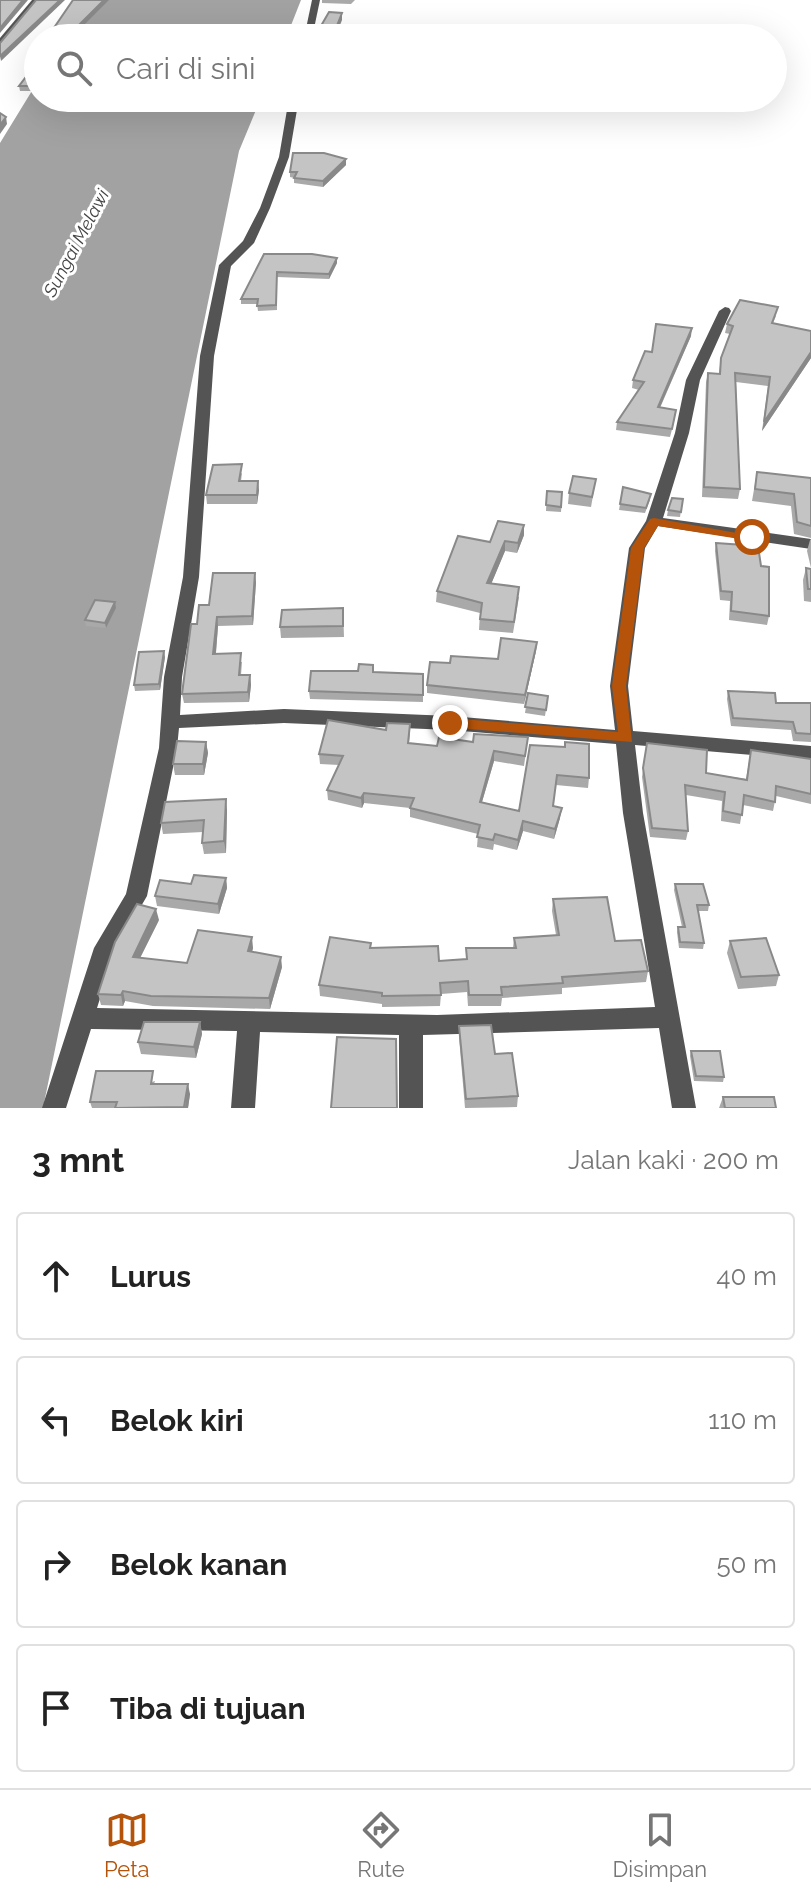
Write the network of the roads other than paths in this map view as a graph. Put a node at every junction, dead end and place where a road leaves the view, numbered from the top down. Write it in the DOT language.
graph roads {
  1 [pos="36,0"];
  2 [pos="316,0"];
  3 [pos="311,24"];
  4 [pos="0,42"];
  5 [pos="292,112"];
  6 [pos="725,311"];
  7 [pos="654,521"];
  8 [pos="811,544"];
  9 [pos="171,722"];
  10 [pos="626,738"];
  11 [pos="811,753"];
  12 [pos="667,1017"];
  13 [pos="81,1018"];
  14 [pos="249,1022"];
  15 [pos="411,1024"];
  16 [pos="54,1108"];
  17 [pos="243,1108"];
  18 [pos="411,1108"];
  19 [pos="684,1108"];
  1 -- 4 [label="street"];
  2 -- 3 [label="street"];
  5 -- 9 [label="street"];
  6 -- 7 [label="street"];
  7 -- 8 [label="street"];
  7 -- 10 [label="street"];
  9 -- 10 [label="street"];
  9 -- 13 [label="street"];
  10 -- 11 [label="street"];
  10 -- 12 [label="street"];
  12 -- 15 [label="street"];
  12 -- 19 [label="street"];
  13 -- 14 [label="street"];
  13 -- 16 [label="street"];
  14 -- 15 [label="street"];
  14 -- 17 [label="street"];
  15 -- 18 [label="street"];
}
